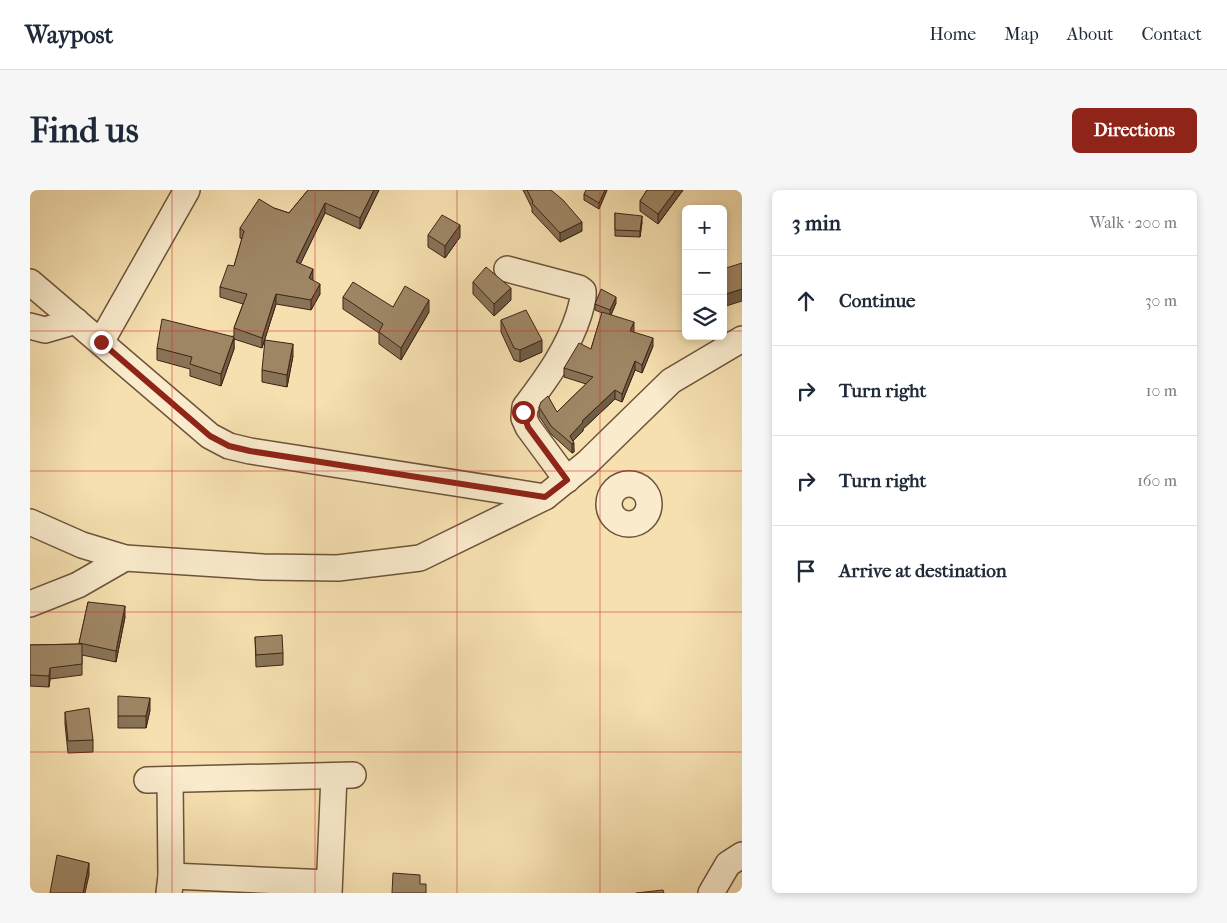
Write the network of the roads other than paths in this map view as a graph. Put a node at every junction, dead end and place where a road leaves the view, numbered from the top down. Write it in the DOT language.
graph roads {
  1 [pos="187,190"];
  2 [pos="507,269"];
  3 [pos="30,282"];
  4 [pos="76,321"];
  5 [pos="30,326"];
  6 [pos="742,339"];
  7 [pos="101,342"];
  8 [pos="587,463"];
  9 [pos="567,480"];
  10 [pos="615,490"];
  11 [pos="545,497"];
  12 [pos="30,522"];
  13 [pos="125,558"];
  14 [pos="30,604"];
  15 [pos="742,855"];
  16 [pos="170,885"];
  17 [pos="255,887"];
  18 [pos="329,888"];
  19 [pos="711,893"];
  1 -- 7 [label="street"];
  2 -- 9 [label="street"];
  3 -- 4 [label="street"];
  4 -- 5 [label="street"];
  4 -- 7 [label="street"];
  6 -- 8 [label="street"];
  7 -- 11 [label="street"];
  8 -- 9 [label="street"];
  8 -- 10 [label="street"];
  9 -- 11 [label="street"];
  11 -- 13 [label="street"];
  12 -- 13 [label="street"];
  13 -- 14 [label="street"];
  15 -- 19 [label="street"];
  16 -- 17 [label="street"];
  16 -- 18 [label="street"];
  17 -- 18 [label="street"];
}
